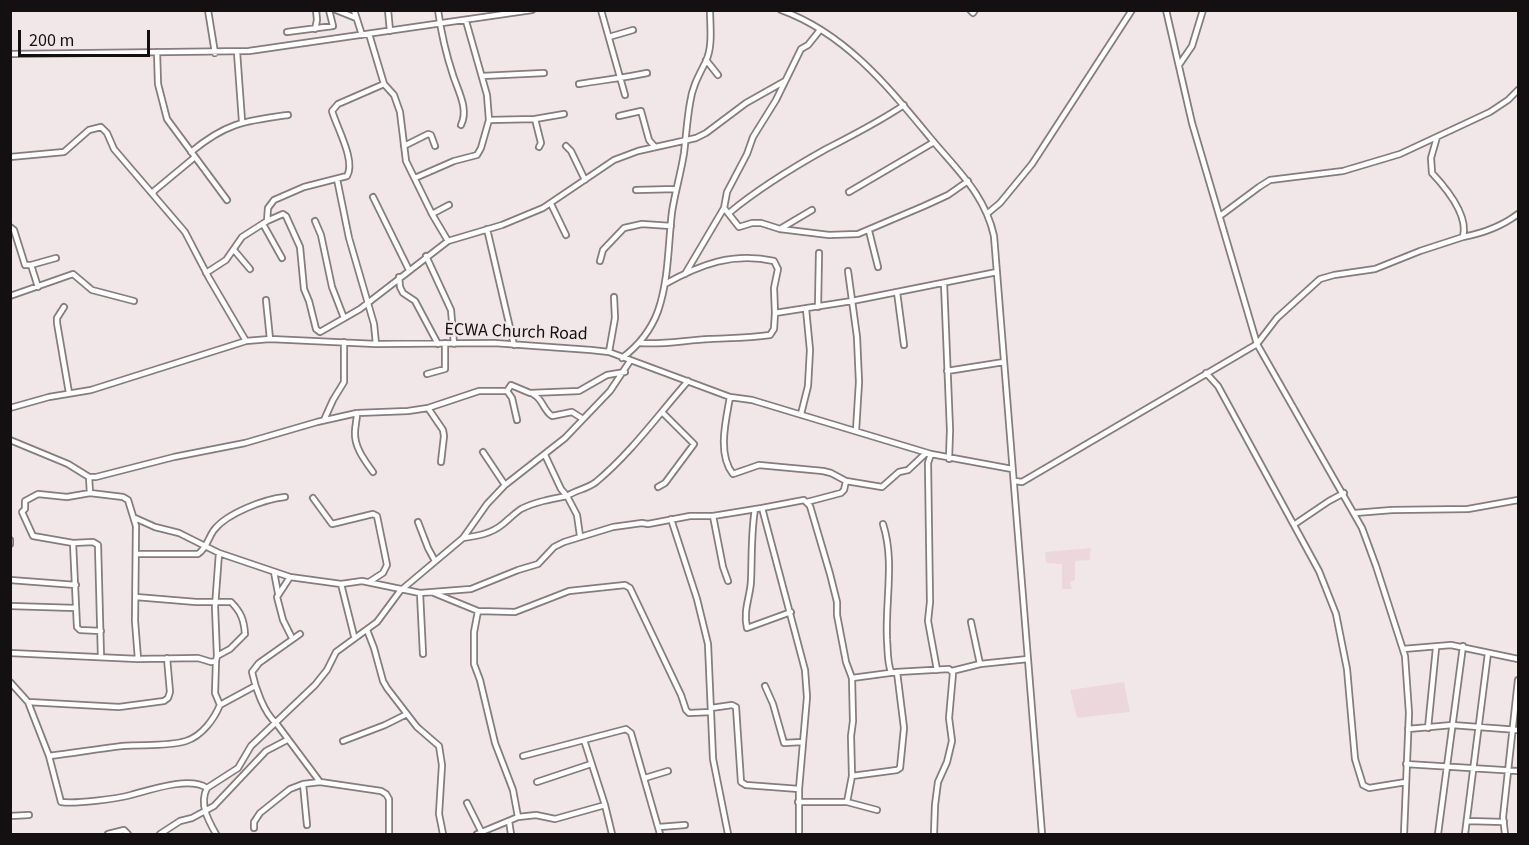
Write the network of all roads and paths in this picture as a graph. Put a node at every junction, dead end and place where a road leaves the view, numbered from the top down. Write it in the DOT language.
graph roads {
  1 [pos="208,10"];
  2 [pos="316,10"];
  3 [pos="329,10"];
  4 [pos="336,10"];
  5 [pos="354,10"];
  6 [pos="388,10"];
  7 [pos="438,10"];
  8 [pos="532,10"];
  9 [pos="601,10"];
  10 [pos="711,10"];
  11 [pos="781,10"];
  12 [pos="970,10"];
  13 [pos="975,10"];
  14 [pos="1132,10"];
  15 [pos="1166,10"];
  16 [pos="1203,10"];
  17 [pos="788,12"];
  18 [pos="356,18"];
  19 [pos="466,21"];
  20 [pos="440,24"];
  21 [pos="315,29"];
  22 [pos="633,30"];
  23 [pos="820,30"];
  24 [pos="390,31"];
  25 [pos="287,32"];
  26 [pos="369,34"];
  27 [pos="362,35"];
  28 [pos="609,37"];
  29 [pos="157,52"];
  30 [pos="237,52"];
  31 [pos="215,53"];
  32 [pos="10,54"];
  33 [pos="706,60"];
  34 [pos="1179,65"];
  35 [pos="544,73"];
  36 [pos="647,73"];
  37 [pos="718,75"];
  38 [pos="482,76"];
  39 [pos="621,79"];
  40 [pos="785,81"];
  41 [pos="384,84"];
  42 [pos="579,84"];
  43 [pos="1518,90"];
  44 [pos="625,95"];
  45 [pos="904,105"];
  46 [pos="564,114"];
  47 [pos="288,115"];
  48 [pos="619,116"];
  49 [pos="535,119"];
  50 [pos="489,120"];
  51 [pos="242,121"];
  52 [pos="461,125"];
  53 [pos="1437,137"];
  54 [pos="684,140"];
  55 [pos="934,142"];
  56 [pos="404,146"];
  57 [pos="435,146"];
  58 [pos="566,146"];
  59 [pos="539,147"];
  60 [pos="655,147"];
  61 [pos="193,154"];
  62 [pos="10,157"];
  63 [pos="415,178"];
  64 [pos="337,179"];
  65 [pos="585,180"];
  66 [pos="968,181"];
  67 [pos="676,189"];
  68 [pos="636,190"];
  69 [pos="849,192"];
  70 [pos="153,194"];
  71 [pos="373,197"];
  72 [pos="227,200"];
  73 [pos="550,204"];
  74 [pos="449,205"];
  75 [pos="724,208"];
  76 [pos="812,210"];
  77 [pos="729,213"];
  78 [pos="988,213"];
  79 [pos="432,214"];
  80 [pos="1518,214"];
  81 [pos="1220,216"];
  82 [pos="315,221"];
  83 [pos="265,223"];
  84 [pos="671,225"];
  85 [pos="10,227"];
  86 [pos="487,229"];
  87 [pos="780,229"];
  88 [pos="869,231"];
  89 [pos="566,235"];
  90 [pos="1463,237"];
  91 [pos="448,241"];
  92 [pos="234,250"];
  93 [pos="819,253"];
  94 [pos="426,256"];
  95 [pos="56,258"];
  96 [pos="282,258"];
  97 [pos="600,261"];
  98 [pos="31,265"];
  99 [pos="879,267"];
  100 [pos="250,269"];
  101 [pos="409,270"];
  102 [pos="848,271"];
  103 [pos="997,272"];
  104 [pos="206,273"];
  105 [pos="685,274"];
  106 [pos="399,277"];
  107 [pos="944,283"];
  108 [pos="665,284"];
  109 [pos="38,287"];
  110 [pos="897,292"];
  111 [pos="10,296"];
  112 [pos="614,297"];
  113 [pos="266,300"];
  114 [pos="134,301"];
  115 [pos="852,301"];
  116 [pos="368,302"];
  117 [pos="64,307"];
  118 [pos="818,307"];
  119 [pos="806,309"];
  120 [pos="775,313"];
  121 [pos="344,318"];
  122 [pos="318,332"];
  123 [pos="270,339"];
  124 [pos="246,341"];
  125 [pos="312,341"];
  126 [pos="344,342"];
  127 [pos="640,343"];
  128 [pos="376,344"];
  129 [pos="438,344"];
  130 [pos="445,344"];
  131 [pos="454,344"];
  132 [pos="1257,344"];
  133 [pos="514,345"];
  134 [pos="904,345"];
  135 [pos="609,352"];
  136 [pos="622,358"];
  137 [pos="630,361"];
  138 [pos="1004,362"];
  139 [pos="947,370"];
  140 [pos="625,372"];
  141 [pos="1206,373"];
  142 [pos="427,374"];
  143 [pos="688,381"];
  144 [pos="507,391"];
  145 [pos="69,393"];
  146 [pos="530,393"];
  147 [pos="730,397"];
  148 [pos="10,408"];
  149 [pos="428,408"];
  150 [pos="662,412"];
  151 [pos="357,413"];
  152 [pos="801,414"];
  153 [pos="583,419"];
  154 [pos="324,420"];
  155 [pos="517,420"];
  156 [pos="856,432"];
  157 [pos="10,440"];
  158 [pos="483,452"];
  159 [pos="929,453"];
  160 [pos="545,455"];
  161 [pos="949,459"];
  162 [pos="441,462"];
  163 [pos="1012,469"];
  164 [pos="373,472"];
  165 [pos="89,477"];
  166 [pos="846,481"];
  167 [pos="1015,481"];
  168 [pos="505,485"];
  169 [pos="658,487"];
  170 [pos="90,493"];
  171 [pos="1344,494"];
  172 [pos="567,496"];
  173 [pos="285,497"];
  174 [pos="313,498"];
  175 [pos="1518,500"];
  176 [pos="807,502"];
  177 [pos="762,508"];
  178 [pos="755,509"];
  179 [pos="1354,513"];
  180 [pos="713,516"];
  181 [pos="135,518"];
  182 [pos="671,519"];
  183 [pos="418,522"];
  184 [pos="883,524"];
  185 [pos="1295,524"];
  186 [pos="580,536"];
  187 [pos="463,538"];
  188 [pos="10,540"];
  189 [pos="73,543"];
  190 [pos="10,544"];
  191 [pos="206,545"];
  192 [pos="219,553"];
  193 [pos="137,554"];
  194 [pos="435,561"];
  195 [pos="274,572"];
  196 [pos="290,577"];
  197 [pos="10,580"];
  198 [pos="728,581"];
  199 [pos="369,582"];
  200 [pos="341,584"];
  201 [pos="76,585"];
  202 [pos="400,591"];
  203 [pos="278,593"];
  204 [pos="420,593"];
  205 [pos="433,593"];
  206 [pos="136,597"];
  207 [pos="216,602"];
  208 [pos="10,606"];
  209 [pos="76,608"];
  210 [pos="478,611"];
  211 [pos="791,612"];
  212 [pos="971,622"];
  213 [pos="367,630"];
  214 [pos="101,631"];
  215 [pos="300,634"];
  216 [pos="354,636"];
  217 [pos="292,638"];
  218 [pos="1463,646"];
  219 [pos="1436,648"];
  220 [pos="1403,650"];
  221 [pos="10,653"];
  222 [pos="1488,653"];
  223 [pos="423,654"];
  224 [pos="101,657"];
  225 [pos="167,658"];
  226 [pos="138,659"];
  227 [pos="216,659"];
  228 [pos="1028,659"];
  229 [pos="1518,659"];
  230 [pos="980,664"];
  231 [pos="937,670"];
  232 [pos="952,670"];
  233 [pos="891,672"];
  234 [pos="897,672"];
  235 [pos="852,678"];
  236 [pos="1518,680"];
  237 [pos="10,682"];
  238 [pos="255,686"];
  239 [pos="765,686"];
  240 [pos="28,702"];
  241 [pos="220,705"];
  242 [pos="711,710"];
  243 [pos="407,714"];
  244 [pos="276,723"];
  245 [pos="1452,725"];
  246 [pos="1478,726"];
  247 [pos="1428,728"];
  248 [pos="1408,729"];
  249 [pos="1516,730"];
  250 [pos="287,740"];
  251 [pos="584,740"];
  252 [pos="343,741"];
  253 [pos="802,742"];
  254 [pos="49,756"];
  255 [pos="523,756"];
  256 [pos="591,764"];
  257 [pos="1406,764"];
  258 [pos="1447,766"];
  259 [pos="1474,767"];
  260 [pos="1508,770"];
  261 [pos="668,771"];
  262 [pos="1518,771"];
  263 [pos="852,776"];
  264 [pos="645,778"];
  265 [pos="320,782"];
  266 [pos="537,782"];
  267 [pos="1406,782"];
  268 [pos="303,784"];
  269 [pos="207,788"];
  270 [pos="799,789"];
  271 [pos="467,802"];
  272 [pos="798,802"];
  273 [pos="847,802"];
  274 [pos="605,805"];
  275 [pos="878,810"];
  276 [pos="204,811"];
  277 [pos="28,815"];
  278 [pos="10,816"];
  279 [pos="518,817"];
  280 [pos="509,821"];
  281 [pos="1467,821"];
  282 [pos="1504,822"];
  283 [pos="307,825"];
  284 [pos="685,825"];
  285 [pos="659,827"];
  286 [pos="254,828"];
  287 [pos="108,834"];
  288 [pos="128,834"];
  289 [pos="160,834"];
  290 [pos="216,834"];
  291 [pos="389,834"];
  292 [pos="443,834"];
  293 [pos="479,834"];
  294 [pos="511,834"];
  295 [pos="612,834"];
  296 [pos="660,834"];
  297 [pos="728,834"];
  298 [pos="799,834"];
  299 [pos="934,834"];
  300 [pos="1042,834"];
  301 [pos="1404,834"];
  302 [pos="1411,834"];
  303 [pos="1438,834"];
  304 [pos="1465,834"];
  305 [pos="1504,834"];
  1 -- 31 [label="street"];
  2 -- 21 [label="street"];
  3 -- 21 [label="street"];
  4 -- 18 [label="street"];
  5 -- 18 [label="street"];
  6 -- 24 [label="street"];
  7 -- 20 [label="street"];
  8 -- 19 [label="street"];
  9 -- 28 [label="street"];
  10 -- 33 [label="street"];
  11 -- 17 [label="street"];
  12 -- 13 [label="street"];
  14 -- 78 [label="street"];
  15 -- 34 [label="street"];
  16 -- 34 [label="street"];
  17 -- 23 [label="street"];
  18 -- 27 [label="street"];
  19 -- 20 [label="street"];
  19 -- 38 [label="street"];
  20 -- 24 [label="street"];
  20 -- 52 [label="street"];
  21 -- 25 [label="street"];
  22 -- 28 [label="street"];
  23 -- 40 [label="street"];
  23 -- 45 [label="street"];
  24 -- 26 [label="street"];
  26 -- 27 [label="street"];
  26 -- 41 [label="street"];
  27 -- 30 [label="street"];
  28 -- 39 [label="street"];
  29 -- 31 [label="street"];
  29 -- 32 [label="street"];
  29 -- 61 [label="street"];
  30 -- 31 [label="street"];
  30 -- 51 [label="street"];
  33 -- 37 [label="street"];
  33 -- 54 [label="street"];
  34 -- 81 [label="street"];
  35 -- 38 [label="street"];
  36 -- 39 [label="street"];
  38 -- 50 [label="street"];
  39 -- 42 [label="street"];
  39 -- 44 [label="street"];
  40 -- 54 [label="street"];
  40 -- 75 [label="street"];
  41 -- 56 [label="street"];
  41 -- 64 [label="street"];
  43 -- 53 [label="street"];
  45 -- 55 [label="street"];
  45 -- 77 [label="street"];
  46 -- 49 [label="street"];
  47 -- 51 [label="street"];
  48 -- 60 [label="street"];
  49 -- 50 [label="street"];
  49 -- 59 [label="street"];
  50 -- 63 [label="street"];
  51 -- 61 [label="street"];
  53 -- 81 [label="street"];
  53 -- 90 [label="street"];
  54 -- 60 [label="street"];
  54 -- 67 [label="street"];
  55 -- 66 [label="street"];
  55 -- 69 [label="street"];
  56 -- 57 [label="street"];
  56 -- 63 [label="street"];
  58 -- 65 [label="street"];
  60 -- 65 [label="street"];
  61 -- 70 [label="street"];
  61 -- 72 [label="street"];
  62 -- 70 [label="street"];
  63 -- 79 [label="street"];
  64 -- 83 [label="street"];
  64 -- 116 [label="street"];
  65 -- 73 [label="street"];
  66 -- 78 [label="street"];
  66 -- 88 [label="street"];
  67 -- 68 [label="street"];
  67 -- 84 [label="street"];
  70 -- 104 [label="street"];
  71 -- 101 [label="street"];
  73 -- 86 [label="street"];
  73 -- 89 [label="street"];
  74 -- 79 [label="street"];
  75 -- 77 [label="street"];
  75 -- 105 [label="street"];
  76 -- 87 [label="street"];
  77 -- 87 [label="street"];
  78 -- 103 [label="street"];
  79 -- 91 [label="street"];
  80 -- 90 [label="street"];
  81 -- 132 [label="street"];
  82 -- 121 [label="street"];
  83 -- 92 [label="street"];
  83 -- 96 [label="street"];
  83 -- 122 [label="street"];
  84 -- 97 [label="street"];
  84 -- 108 [label="street"];
  85 -- 98 [label="street"];
  86 -- 91 [label="street"];
  86 -- 133 [label="street"];
  87 -- 88 [label="street"];
  88 -- 99 [label="street"];
  90 -- 132 [label="street"];
  91 -- 94 [label="street"];
  92 -- 100 [label="street"];
  92 -- 104 [label="street"];
  93 -- 118 [label="street"];
  94 -- 101 [label="street"];
  94 -- 131 [label="street"];
  95 -- 98 [label="street"];
  98 -- 109 [label="street"];
  101 -- 106 [label="street"];
  102 -- 115 [label="street"];
  103 -- 107 [label="street"];
  103 -- 138 [label="street"];
  104 -- 124 [label="street"];
  105 -- 108 [label="street"];
  105 -- 120 [label="street"];
  106 -- 116 [label="street"];
  106 -- 129 [label="street"];
  107 -- 110 [label="street"];
  107 -- 139 [label="street"];
  108 -- 127 [label="street"];
  109 -- 111 [label="street"];
  109 -- 114 [label="street"];
  110 -- 115 [label="street"];
  110 -- 134 [label="street"];
  112 -- 135 [label="street"];
  113 -- 123 [label="street"];
  115 -- 118 [label="street"];
  115 -- 156 [label="street"];
  116 -- 121 [label="street"];
  116 -- 128 [label="street"];
  117 -- 145 [label="street"];
  118 -- 119 [label="street"];
  119 -- 120 [label="street"];
  119 -- 152 [label="street"];
  120 -- 127 [label="street"];
  121 -- 122 [label="street"];
  122 -- 125 [label="street"];
  123 -- 124 [label="street, ECWA Church Road"];
  123 -- 125 [label="street, ECWA Church Road"];
  124 -- 145 [label="street, ECWA Church Road"];
  125 -- 126 [label="street, ECWA Church Road"];
  126 -- 128 [label="street, ECWA Church Road"];
  126 -- 154 [label="street"];
  127 -- 136 [label="street"];
  128 -- 129 [label="street, ECWA Church Road"];
  129 -- 130 [label="street, ECWA Church Road"];
  130 -- 131 [label="street, ECWA Church Road"];
  130 -- 142 [label="street"];
  131 -- 133 [label="street, ECWA Church Road"];
  132 -- 141 [label="street"];
  132 -- 171 [label="street"];
  133 -- 135 [label="street, ECWA Church Road"];
  135 -- 136 [label="street, ECWA Church Road"];
  136 -- 137 [label="street, ECWA Church Road"];
  137 -- 140 [label="street"];
  137 -- 143 [label="street, ECWA Church Road"];
  138 -- 139 [label="street"];
  138 -- 163 [label="street"];
  139 -- 161 [label="street"];
  140 -- 146 [label="street"];
  140 -- 153 [label="street"];
  141 -- 167 [label="street"];
  141 -- 185 [label="street"];
  143 -- 147 [label="street, ECWA Church Road"];
  143 -- 150 [label="street"];
  144 -- 146 [label="street"];
  144 -- 149 [label="street"];
  144 -- 155 [label="street"];
  145 -- 148 [label="street, ECWA Church Road"];
  146 -- 153 [label="street"];
  147 -- 152 [label="street, ECWA Church Road"];
  147 -- 166 [label="street"];
  149 -- 151 [label="street"];
  149 -- 162 [label="street"];
  150 -- 169 [label="street"];
  150 -- 172 [label="street"];
  151 -- 154 [label="street"];
  151 -- 164 [label="street"];
  152 -- 156 [label="street, ECWA Church Road"];
  153 -- 160 [label="street"];
  154 -- 165 [label="street"];
  156 -- 159 [label="street, ECWA Church Road"];
  157 -- 165 [label="street"];
  158 -- 168 [label="street"];
  159 -- 161 [label="street, ECWA Church Road"];
  159 -- 166 [label="street"];
  159 -- 231 [label="street"];
  160 -- 168 [label="street"];
  160 -- 172 [label="street"];
  161 -- 163 [label="street, ECWA Church Road"];
  163 -- 167 [label="street"];
  165 -- 170 [label="street"];
  166 -- 176 [label="street"];
  167 -- 228 [label="street"];
  168 -- 187 [label="street"];
  170 -- 181 [label="street"];
  170 -- 189 [label="street"];
  171 -- 179 [label="street"];
  171 -- 185 [label="street"];
  172 -- 186 [label="street"];
  172 -- 187 [label="street"];
  173 -- 191 [label="street"];
  174 -- 199 [label="street"];
  175 -- 179 [label="street"];
  176 -- 177 [label="street"];
  176 -- 235 [label="street"];
  177 -- 178 [label="street"];
  177 -- 211 [label="street"];
  178 -- 180 [label="street"];
  178 -- 211 [label="street"];
  179 -- 220 [label="street"];
  180 -- 182 [label="street"];
  180 -- 198 [label="street"];
  181 -- 191 [label="street"];
  181 -- 193 [label="street"];
  182 -- 186 [label="street"];
  182 -- 242 [label="street"];
  183 -- 194 [label="street"];
  184 -- 233 [label="street"];
  185 -- 267 [label="street"];
  186 -- 205 [label="street"];
  187 -- 194 [label="street"];
  188 -- 190 [label="street"];
  189 -- 201 [label="street"];
  189 -- 214 [label="street"];
  191 -- 192 [label="street"];
  191 -- 193 [label="street"];
  192 -- 195 [label="street"];
  192 -- 207 [label="street"];
  193 -- 206 [label="street"];
  194 -- 202 [label="street"];
  195 -- 196 [label="street"];
  195 -- 203 [label="street"];
  196 -- 200 [label="street"];
  196 -- 203 [label="street"];
  197 -- 201 [label="street"];
  199 -- 200 [label="street"];
  199 -- 202 [label="street"];
  200 -- 216 [label="street"];
  201 -- 209 [label="street"];
  202 -- 204 [label="street"];
  202 -- 213 [label="street"];
  203 -- 217 [label="street"];
  204 -- 205 [label="street"];
  204 -- 223 [label="street"];
  205 -- 210 [label="street"];
  206 -- 207 [label="street"];
  206 -- 226 [label="street"];
  207 -- 227 [label="street"];
  207 -- 227 [label="street"];
  208 -- 209 [label="street"];
  209 -- 214 [label="street"];
  210 -- 242 [label="street"];
  210 -- 279 [label="street"];
  211 -- 253 [label="street"];
  212 -- 230 [label="street"];
  213 -- 216 [label="street"];
  213 -- 243 [label="street"];
  214 -- 224 [label="street"];
  215 -- 217 [label="street"];
  216 -- 244 [label="street"];
  217 -- 238 [label="street"];
  218 -- 219 [label="street"];
  218 -- 222 [label="street"];
  218 -- 245 [label="street"];
  219 -- 220 [label="street"];
  219 -- 247 [label="street"];
  220 -- 248 [label="street"];
  221 -- 224 [label="street"];
  222 -- 229 [label="street"];
  222 -- 246 [label="street"];
  224 -- 226 [label="street"];
  225 -- 226 [label="street"];
  225 -- 227 [label="street"];
  225 -- 240 [label="street"];
  227 -- 241 [label="street"];
  228 -- 230 [label="street"];
  228 -- 300 [label="street"];
  230 -- 232 [label="street"];
  231 -- 232 [label="street"];
  231 -- 234 [label="street"];
  232 -- 299 [label="street"];
  233 -- 234 [label="street"];
  233 -- 235 [label="street"];
  234 -- 263 [label="street"];
  235 -- 263 [label="street"];
  236 -- 249 [label="street"];
  237 -- 240 [label="street"];
  238 -- 241 [label="street"];
  238 -- 244 [label="street"];
  239 -- 253 [label="street"];
  240 -- 254 [label="street"];
  241 -- 254 [label="street"];
  242 -- 270 [label="street"];
  242 -- 297 [label="street"];
  243 -- 252 [label="street"];
  243 -- 292 [label="street"];
  244 -- 250 [label="street"];
  244 -- 269 [label="street"];
  245 -- 246 [label="street"];
  245 -- 247 [label="street"];
  245 -- 258 [label="street"];
  246 -- 249 [label="street"];
  246 -- 259 [label="street"];
  247 -- 248 [label="street"];
  248 -- 257 [label="street"];
  249 -- 260 [label="street"];
  250 -- 265 [label="street"];
  250 -- 276 [label="street"];
  251 -- 255 [label="street"];
  251 -- 256 [label="street"];
  251 -- 264 [label="street"];
  253 -- 270 [label="street"];
  254 -- 269 [label="street"];
  256 -- 266 [label="street"];
  256 -- 274 [label="street"];
  257 -- 258 [label="street"];
  257 -- 267 [label="street"];
  258 -- 259 [label="street"];
  258 -- 303 [label="street"];
  259 -- 260 [label="street"];
  259 -- 281 [label="street"];
  260 -- 262 [label="street"];
  260 -- 282 [label="street"];
  261 -- 264 [label="street"];
  263 -- 273 [label="street"];
  264 -- 285 [label="street"];
  265 -- 268 [label="street"];
  265 -- 291 [label="street"];
  267 -- 301 [label="street"];
  268 -- 283 [label="street"];
  268 -- 286 [label="street"];
  269 -- 276 [label="street"];
  270 -- 272 [label="street"];
  271 -- 293 [label="street"];
  272 -- 273 [label="street"];
  272 -- 298 [label="street"];
  273 -- 275 [label="street"];
  274 -- 279 [label="street"];
  274 -- 295 [label="street"];
  276 -- 289 [label="street"];
  276 -- 290 [label="street"];
  277 -- 278 [label="street"];
  279 -- 280 [label="street"];
  280 -- 293 [label="street"];
  280 -- 294 [label="street"];
  281 -- 282 [label="street"];
  281 -- 304 [label="street"];
  282 -- 305 [label="street"];
  284 -- 285 [label="street"];
  285 -- 296 [label="street"];
  287 -- 288 [label="street"];
  301 -- 302 [label="street"];
}
